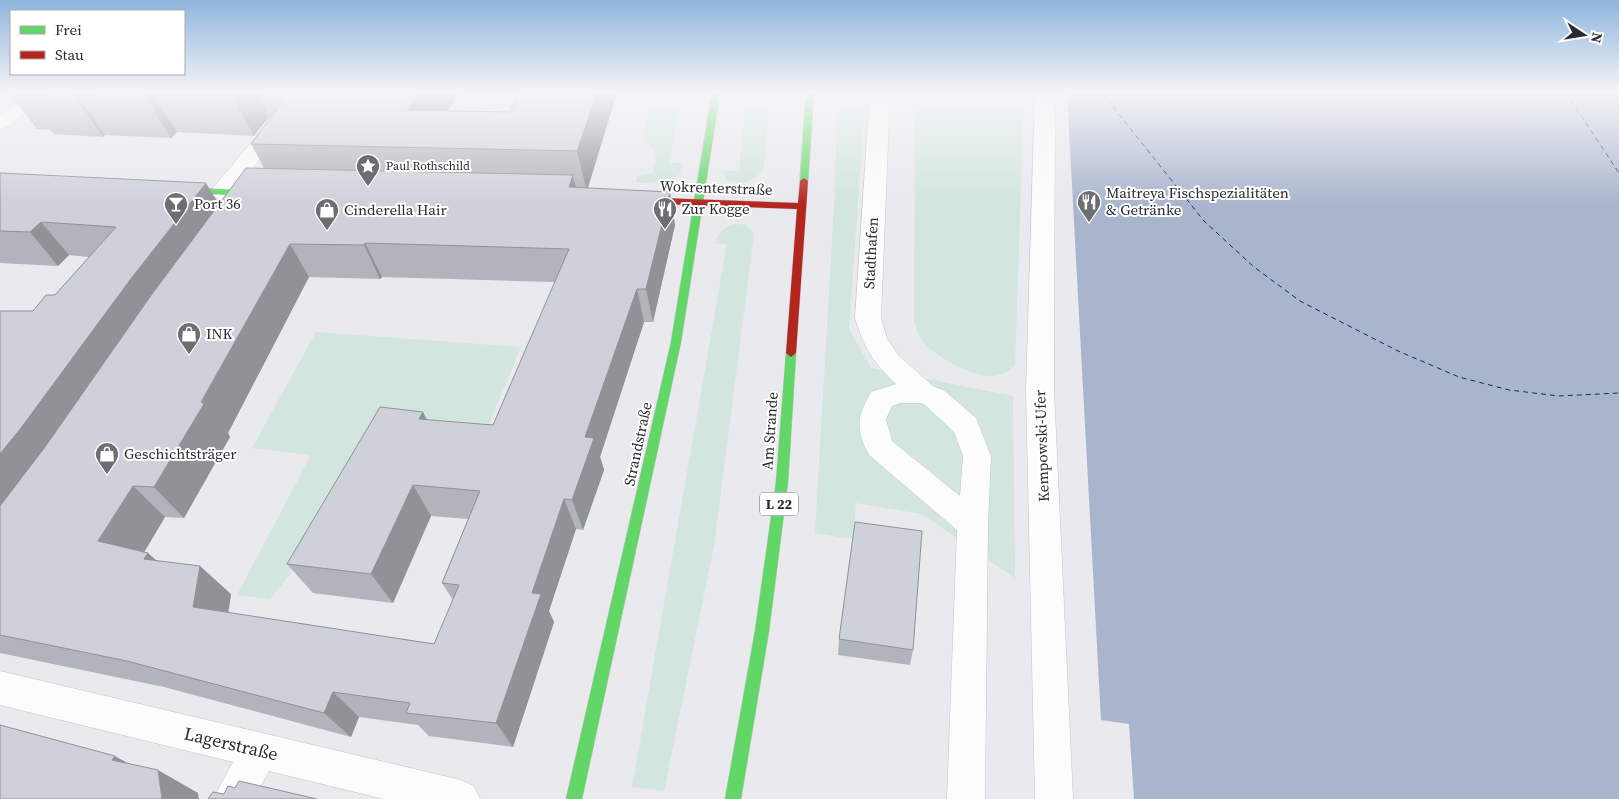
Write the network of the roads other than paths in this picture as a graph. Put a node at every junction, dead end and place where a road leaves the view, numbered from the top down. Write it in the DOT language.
graph roads {
  1 [pos="272,130"];
  2 [pos="710,130"];
  3 [pos="807,130"];
  4 [pos="878,130"];
  5 [pos="1044,130"];
  6 [pos="162,190"];
  7 [pos="222,192"];
  8 [pos="268,194"];
  9 [pos="622,200"];
  10 [pos="700,201"];
  11 [pos="802,206"];
  12 [pos="238,221"];
  13 [pos="923,392"];
  14 [pos="973,525"];
  15 [pos="0,688"];
  16 [pos="260,751"];
  17 [pos="232,799"];
  18 [pos="461,799"];
  19 [pos="574,799"];
  20 [pos="733,799"];
  21 [pos="966,799"];
  22 [pos="1054,799"];
  1 -- 7 [label="street"];
  2 -- 10 [label="street, Strandstraße"];
  3 -- 11 [label="street, Am Strande / L 22"];
  4 -- 13 [label="street, Stadthafen"];
  5 -- 22 [label="street, Kempowski-Ufer"];
  6 -- 7 [label="street"];
  7 -- 8 [label="street"];
  8 -- 12 [label="street"];
  9 -- 10 [label="street, Wokrenterstraße"];
  10 -- 11 [label="street, Wokrenterstraße"];
  10 -- 19 [label="street, Strandstraße"];
  11 -- 20 [label="street, Am Strande / L 22"];
  13 -- 14 [label="street"];
  13 -- 14 [label="street"];
  14 -- 21 [label="street"];
  15 -- 16 [label="street, Lagerstraße"];
  16 -- 17 [label="street"];
  16 -- 18 [label="street, Lagerstraße"];
}
